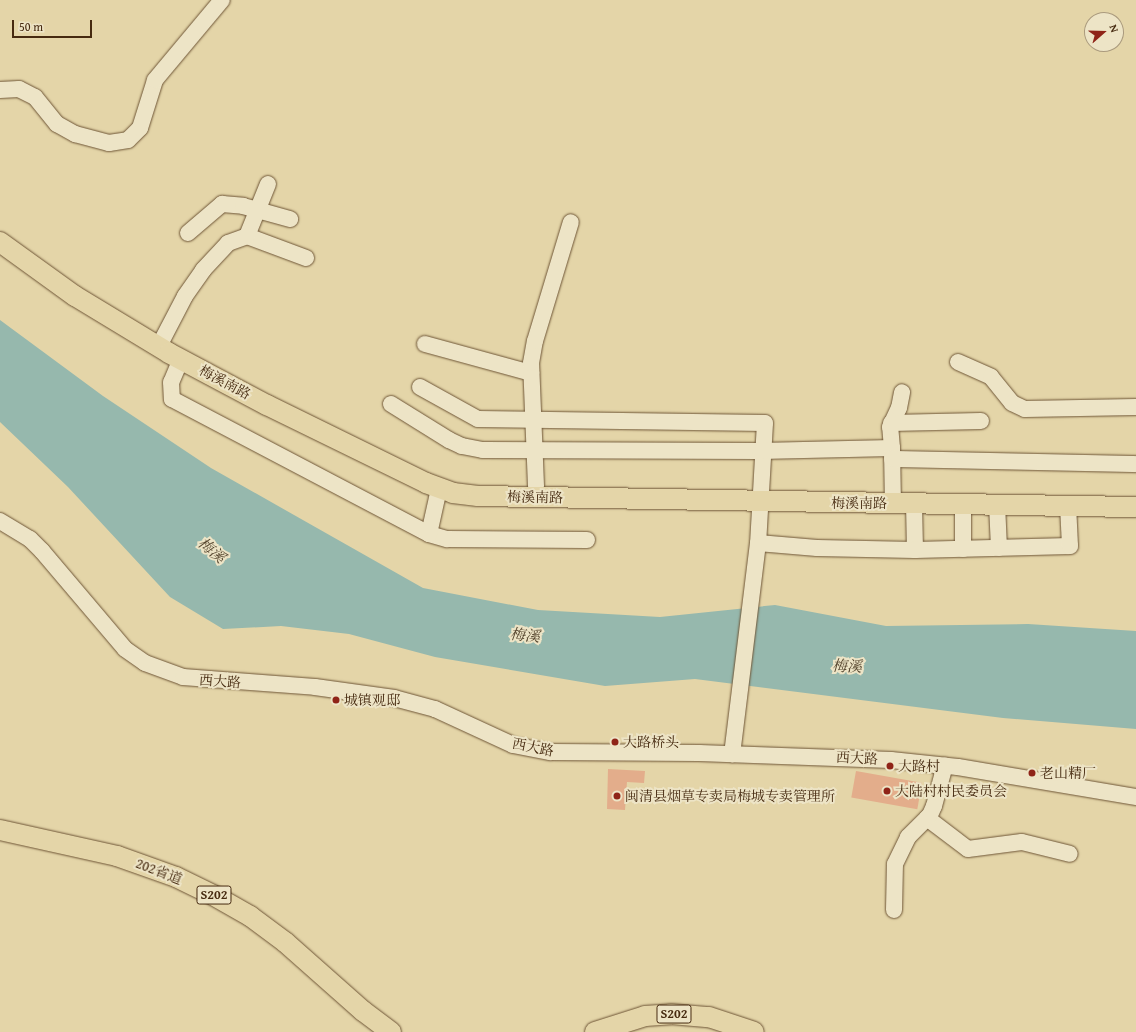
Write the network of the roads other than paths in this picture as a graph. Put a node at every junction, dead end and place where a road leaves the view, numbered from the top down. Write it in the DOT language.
graph roads {
  1 [pos="222,0"];
  2 [pos="0,90"];
  3 [pos="268,184"];
  4 [pos="258,210"];
  5 [pos="290,220"];
  6 [pos="571,222"];
  7 [pos="188,233"];
  8 [pos="0,236"];
  9 [pos="247,236"];
  10 [pos="0,242"];
  11 [pos="306,258"];
  12 [pos="160,343"];
  13 [pos="425,344"];
  14 [pos="181,359"];
  15 [pos="958,362"];
  16 [pos="531,373"];
  17 [pos="420,387"];
  18 [pos="902,392"];
  19 [pos="391,404"];
  20 [pos="1136,407"];
  21 [pos="533,420"];
  22 [pos="981,421"];
  23 [pos="891,423"];
  24 [pos="763,451"];
  25 [pos="535,452"];
  26 [pos="892,454"];
  27 [pos="1136,464"];
  28 [pos="536,486"];
  29 [pos="439,489"];
  30 [pos="1136,496"];
  31 [pos="761,497"];
  32 [pos="893,498"];
  33 [pos="914,503"];
  34 [pos="963,504"];
  35 [pos="997,504"];
  36 [pos="1068,505"];
  37 [pos="1136,507"];
  38 [pos="0,521"];
  39 [pos="429,534"];
  40 [pos="587,540"];
  41 [pos="758,543"];
  42 [pos="999,548"];
  43 [pos="963,549"];
  44 [pos="915,550"];
  45 [pos="732,754"];
  46 [pos="945,765"];
  47 [pos="1136,797"];
  48 [pos="927,818"];
  49 [pos="0,830"];
  50 [pos="1070,854"];
  51 [pos="894,910"];
  52 [pos="391,1032"];
  53 [pos="595,1032"];
  54 [pos="754,1032"];
  1 -- 2 [label="street"];
  3 -- 4 [label="street"];
  4 -- 5 [label="street"];
  4 -- 7 [label="street"];
  4 -- 9 [label="street"];
  6 -- 16 [label="street"];
  8 -- 12 [label="main road, 梅溪南路"];
  9 -- 11 [label="street"];
  9 -- 12 [label="street"];
  10 -- 12 [label="main road, 梅溪南路"];
  12 -- 14 [label="main road, 梅溪南路"];
  12 -- 28 [label="main road, 梅溪南路"];
  13 -- 16 [label="street"];
  14 -- 29 [label="main road, 梅溪南路"];
  14 -- 39 [label="street"];
  15 -- 20 [label="street"];
  16 -- 21 [label="street"];
  17 -- 21 [label="street"];
  18 -- 23 [label="street"];
  19 -- 25 [label="street"];
  21 -- 24 [label="street"];
  21 -- 25 [label="street"];
  22 -- 23 [label="street"];
  23 -- 26 [label="street"];
  24 -- 25 [label="street"];
  24 -- 26 [label="street"];
  24 -- 31 [label="street"];
  25 -- 28 [label="street"];
  26 -- 27 [label="street"];
  26 -- 32 [label="street"];
  28 -- 31 [label="main road, 梅溪南路"];
  29 -- 31 [label="main road, 梅溪南路"];
  29 -- 39 [label="street"];
  30 -- 32 [label="main road, 梅溪南路"];
  31 -- 32 [label="main road, 梅溪南路"];
  31 -- 41 [label="street"];
  32 -- 33 [label="main road, 梅溪南路"];
  33 -- 34 [label="main road, 梅溪南路"];
  33 -- 44 [label="street"];
  34 -- 35 [label="main road, 梅溪南路"];
  34 -- 43 [label="street"];
  35 -- 36 [label="main road, 梅溪南路"];
  35 -- 42 [label="street"];
  36 -- 37 [label="main road, 梅溪南路"];
  36 -- 42 [label="street"];
  38 -- 45 [label="street, 西大路"];
  39 -- 40 [label="street"];
  41 -- 44 [label="street"];
  41 -- 45 [label="street"];
  42 -- 43 [label="street"];
  43 -- 44 [label="street"];
  45 -- 46 [label="street, 西大路"];
  46 -- 47 [label="street, 西大路"];
  46 -- 48 [label="street"];
  48 -- 50 [label="street"];
  48 -- 51 [label="street"];
  49 -- 52 [label="main road, 202省道 / S202"];
  53 -- 54 [label="main road, S202"];
}
